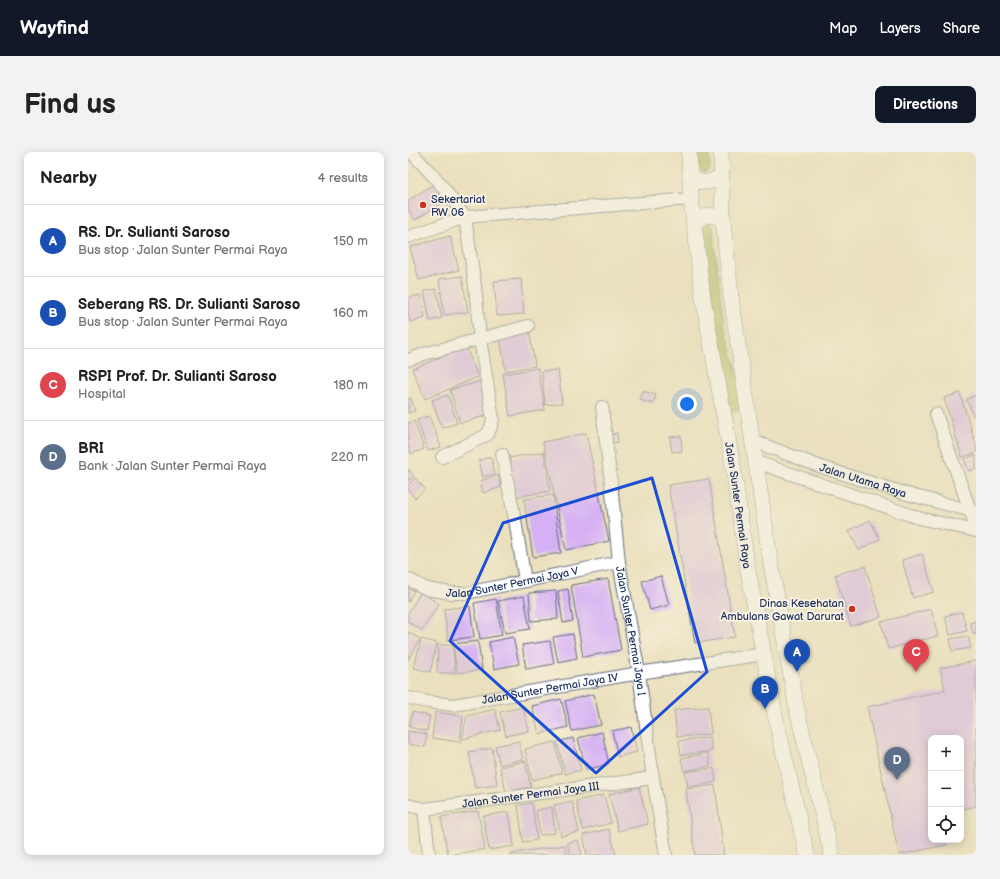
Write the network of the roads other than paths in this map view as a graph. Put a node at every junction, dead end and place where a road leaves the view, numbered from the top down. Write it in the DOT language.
graph roads {
  1 [pos="411,152"];
  2 [pos="689,152"];
  3 [pos="721,152"];
  4 [pos="722,175"];
  5 [pos="690,176"];
  6 [pos="691,199"];
  7 [pos="465,217"];
  8 [pos="723,220"];
  9 [pos="694,224"];
  10 [pos="408,237"];
  11 [pos="528,326"];
  12 [pos="480,338"];
  13 [pos="408,360"];
  14 [pos="602,407"];
  15 [pos="936,414"];
  16 [pos="752,441"];
  17 [pos="502,454"];
  18 [pos="442,457"];
  19 [pos="756,462"];
  20 [pos="973,511"];
  21 [pos="976,527"];
  22 [pos="976,531"];
  23 [pos="619,562"];
  24 [pos="408,578"];
  25 [pos="525,581"];
  26 [pos="764,654"];
  27 [pos="639,673"];
  28 [pos="408,698"];
  29 [pos="653,778"];
  30 [pos="408,805"];
  31 [pos="424,809"];
  32 [pos="429,855"];
  33 [pos="666,855"];
  34 [pos="806,855"];
  35 [pos="832,855"];
  1 -- 7 [label="street"];
  2 -- 5 [label="street, Jalan Sunter Permai Raya"];
  3 -- 4 [label="street"];
  4 -- 5 [label="street"];
  4 -- 8 [label="street"];
  5 -- 6 [label="street, Jalan Sunter Permai Raya"];
  6 -- 7 [label="street"];
  6 -- 9 [label="street, Jalan Sunter Permai Raya"];
  7 -- 10 [label="street"];
  7 -- 12 [label="street"];
  8 -- 9 [label="street"];
  8 -- 16 [label="street"];
  9 -- 26 [label="street, Jalan Sunter Permai Raya"];
  11 -- 12 [label="street"];
  12 -- 13 [label="street"];
  12 -- 18 [label="street"];
  14 -- 23 [label="street, Jalan Sunter Permai Jaya I"];
  15 -- 20 [label="street"];
  16 -- 19 [label="street"];
  16 -- 20 [label="street, Jalan Utama Raya"];
  17 -- 25 [label="street"];
  19 -- 22 [label="street, Jalan Utama Raya"];
  19 -- 35 [label="street"];
  20 -- 21 [label="street"];
  23 -- 25 [label="street, Jalan Sunter Permai Jaya V"];
  23 -- 27 [label="street, Jalan Sunter Permai Jaya I"];
  24 -- 25 [label="street, Jalan Sunter Permai Jaya V"];
  26 -- 27 [label="street, Jalan Sunter Permai Jaya IV"];
  26 -- 34 [label="street, Jalan Sunter Permai Raya"];
  27 -- 28 [label="street, Jalan Sunter Permai Jaya IV"];
  27 -- 29 [label="street, Jalan Sunter Permai Jaya I"];
  29 -- 31 [label="street, Jalan Sunter Permai Jaya III"];
  29 -- 33 [label="street, Jalan Sunter Permai Jaya I"];
  30 -- 31 [label="street, Jalan Sunter Permai Jaya III"];
  31 -- 32 [label="street"];
}
